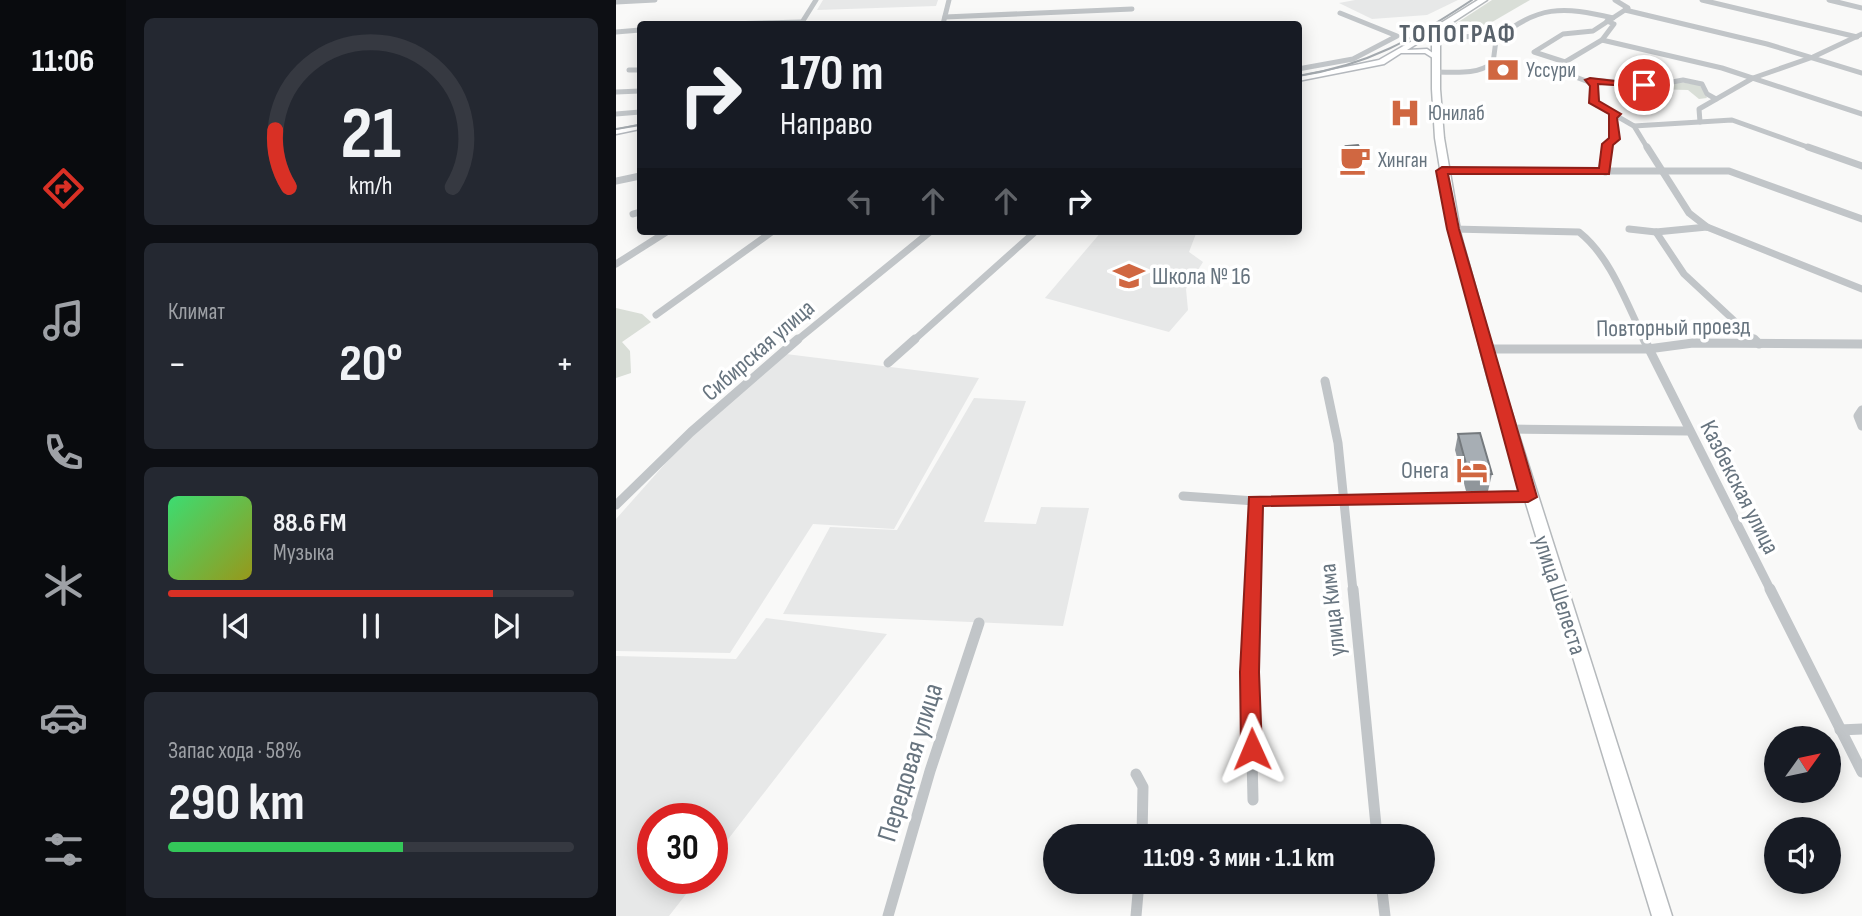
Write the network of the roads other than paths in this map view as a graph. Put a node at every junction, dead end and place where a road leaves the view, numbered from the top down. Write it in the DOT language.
graph roads {
  1 [pos="655,0"];
  2 [pos="816,0"];
  3 [pos="948,0"];
  4 [pos="1483,0"];
  5 [pos="1615,0"];
  6 [pos="1702,0"];
  7 [pos="1829,0"];
  8 [pos="616,2"];
  9 [pos="1862,8"];
  10 [pos="1132,9"];
  11 [pos="1625,10"];
  12 [pos="1340,13"];
  13 [pos="945,17"];
  14 [pos="1610,19"];
  15 [pos="803,21"];
  16 [pos="944,21"];
  17 [pos="1444,25"];
  18 [pos="637,30"];
  19 [pos="616,32"];
  20 [pos="1502,34"];
  21 [pos="1861,36"];
  22 [pos="1436,40"];
  23 [pos="1602,40"];
  24 [pos="1400,53"];
  25 [pos="1435,57"];
  26 [pos="1813,57"];
  27 [pos="1565,62"];
  28 [pos="1302,68"];
  29 [pos="637,69"];
  30 [pos="629,70"];
  31 [pos="1436,72"];
  32 [pos="1862,73"];
  33 [pos="1302,78"];
  34 [pos="1754,78"];
  35 [pos="1590,80"];
  36 [pos="637,91"];
  37 [pos="616,92"];
  38 [pos="1716,99"];
  39 [pos="637,112"];
  40 [pos="616,114"];
  41 [pos="1616,114"];
  42 [pos="1862,114"];
  43 [pos="1700,122"];
  44 [pos="1634,125"];
  45 [pos="637,128"];
  46 [pos="616,132"];
  47 [pos="1862,166"];
  48 [pos="1442,171"];
  49 [pos="1661,171"];
  50 [pos="1605,172"];
  51 [pos="637,177"];
  52 [pos="616,181"];
  53 [pos="1862,219"];
  54 [pos="1707,227"];
  55 [pos="1453,229"];
  56 [pos="1629,229"];
  57 [pos="1656,232"];
  58 [pos="662,235"];
  59 [pos="767,235"];
  60 [pos="926,235"];
  61 [pos="1031,235"];
  62 [pos="616,264"];
  63 [pos="1862,289"];
  64 [pos="656,315"];
  65 [pos="1759,344"];
  66 [pos="1862,344"];
  67 [pos="1486,349"];
  68 [pos="1648,349"];
  69 [pos="888,363"];
  70 [pos="1325,381"];
  71 [pos="1862,410"];
  72 [pos="1862,426"];
  73 [pos="1509,429"];
  74 [pos="1687,430"];
  75 [pos="1183,496"];
  76 [pos="1528,497"];
  77 [pos="1344,500"];
  78 [pos="1255,501"];
  79 [pos="616,505"];
  80 [pos="979,623"];
  81 [pos="1838,726"];
  82 [pos="1862,729"];
  83 [pos="1841,730"];
  84 [pos="1841,732"];
  85 [pos="1862,772"];
  86 [pos="1136,774"];
  87 [pos="1253,800"];
  88 [pos="1142,824"];
  89 [pos="1376,824"];
  90 [pos="1138,894"];
  91 [pos="1382,894"];
  92 [pos="888,916"];
  93 [pos="1136,916"];
  94 [pos="1385,916"];
  95 [pos="1662,916"];
  1 -- 8 [label="street"];
  2 -- 15 [label="street"];
  3 -- 13 [label="street"];
  4 -- 17 [label="main road"];
  5 -- 11 [label="street"];
  6 -- 21 [label="street"];
  7 -- 9 [label="street"];
  10 -- 13 [label="street"];
  11 -- 14 [label="street"];
  11 -- 26 [label="street"];
  12 -- 28 [label="street"];
  13 -- 16 [label="street"];
  14 -- 20 [label="street"];
  14 -- 23 [label="street"];
  14 -- 27 [label="street"];
  17 -- 22 [label="main road, улица Шелеста"];
  17 -- 24 [label="main road"];
  18 -- 19 [label="street"];
  20 -- 22 [label="street"];
  20 -- 31 [label="street"];
  21 -- 26 [label="street"];
  22 -- 25 [label="main road, улица Шелеста"];
  23 -- 27 [label="street"];
  23 -- 34 [label="street"];
  24 -- 25 [label="main road"];
  24 -- 33 [label="main road"];
  25 -- 31 [label="main road, улица Шелеста"];
  26 -- 32 [label="street"];
  26 -- 34 [label="street"];
  27 -- 35 [label="street"];
  29 -- 30 [label="street"];
  31 -- 48 [label="main road, улица Шелеста"];
  34 -- 38 [label="street"];
  34 -- 42 [label="street"];
  35 -- 38 [label="street"];
  35 -- 41 [label="street"];
  36 -- 37 [label="street"];
  38 -- 43 [label="street"];
  39 -- 40 [label="street"];
  41 -- 44 [label="street"];
  41 -- 50 [label="street"];
  43 -- 44 [label="street"];
  43 -- 47 [label="street"];
  44 -- 49 [label="street"];
  45 -- 46 [label="main road"];
  48 -- 50 [label="street"];
  48 -- 55 [label="main road, улица Шелеста"];
  49 -- 50 [label="street"];
  49 -- 53 [label="street"];
  49 -- 54 [label="street"];
  51 -- 52 [label="street"];
  54 -- 57 [label="street"];
  54 -- 63 [label="street"];
  55 -- 67 [label="main road, улица Шелеста"];
  55 -- 68 [label="street, Казбекская улица"];
  56 -- 57 [label="street"];
  57 -- 65 [label="street"];
  58 -- 62 [label="street"];
  59 -- 64 [label="street"];
  60 -- 79 [label="street, Сибирская улица"];
  61 -- 69 [label="street"];
  65 -- 66 [label="street, Повторный проезд"];
  65 -- 68 [label="street, Повторный проезд"];
  67 -- 68 [label="street, Повторный проезд"];
  67 -- 73 [label="main road, улица Шелеста"];
  68 -- 74 [label="street, Казбекская улица"];
  70 -- 77 [label="street, улица Кима"];
  71 -- 72 [label="street"];
  73 -- 74 [label="street"];
  73 -- 76 [label="main road, улица Шелеста"];
  74 -- 81 [label="street, Казбекская улица"];
  75 -- 78 [label="street"];
  76 -- 77 [label="street"];
  76 -- 95 [label="main road, улица Шелеста"];
  77 -- 78 [label="street"];
  77 -- 89 [label="street, улица Кима"];
  78 -- 87 [label="street"];
  80 -- 92 [label="street, Передовая улица"];
  82 -- 83 [label="street"];
  84 -- 85 [label="street, Казбекская улица"];
  86 -- 88 [label="street"];
  90 -- 93 [label="street"];
  91 -- 94 [label="street"];
}
